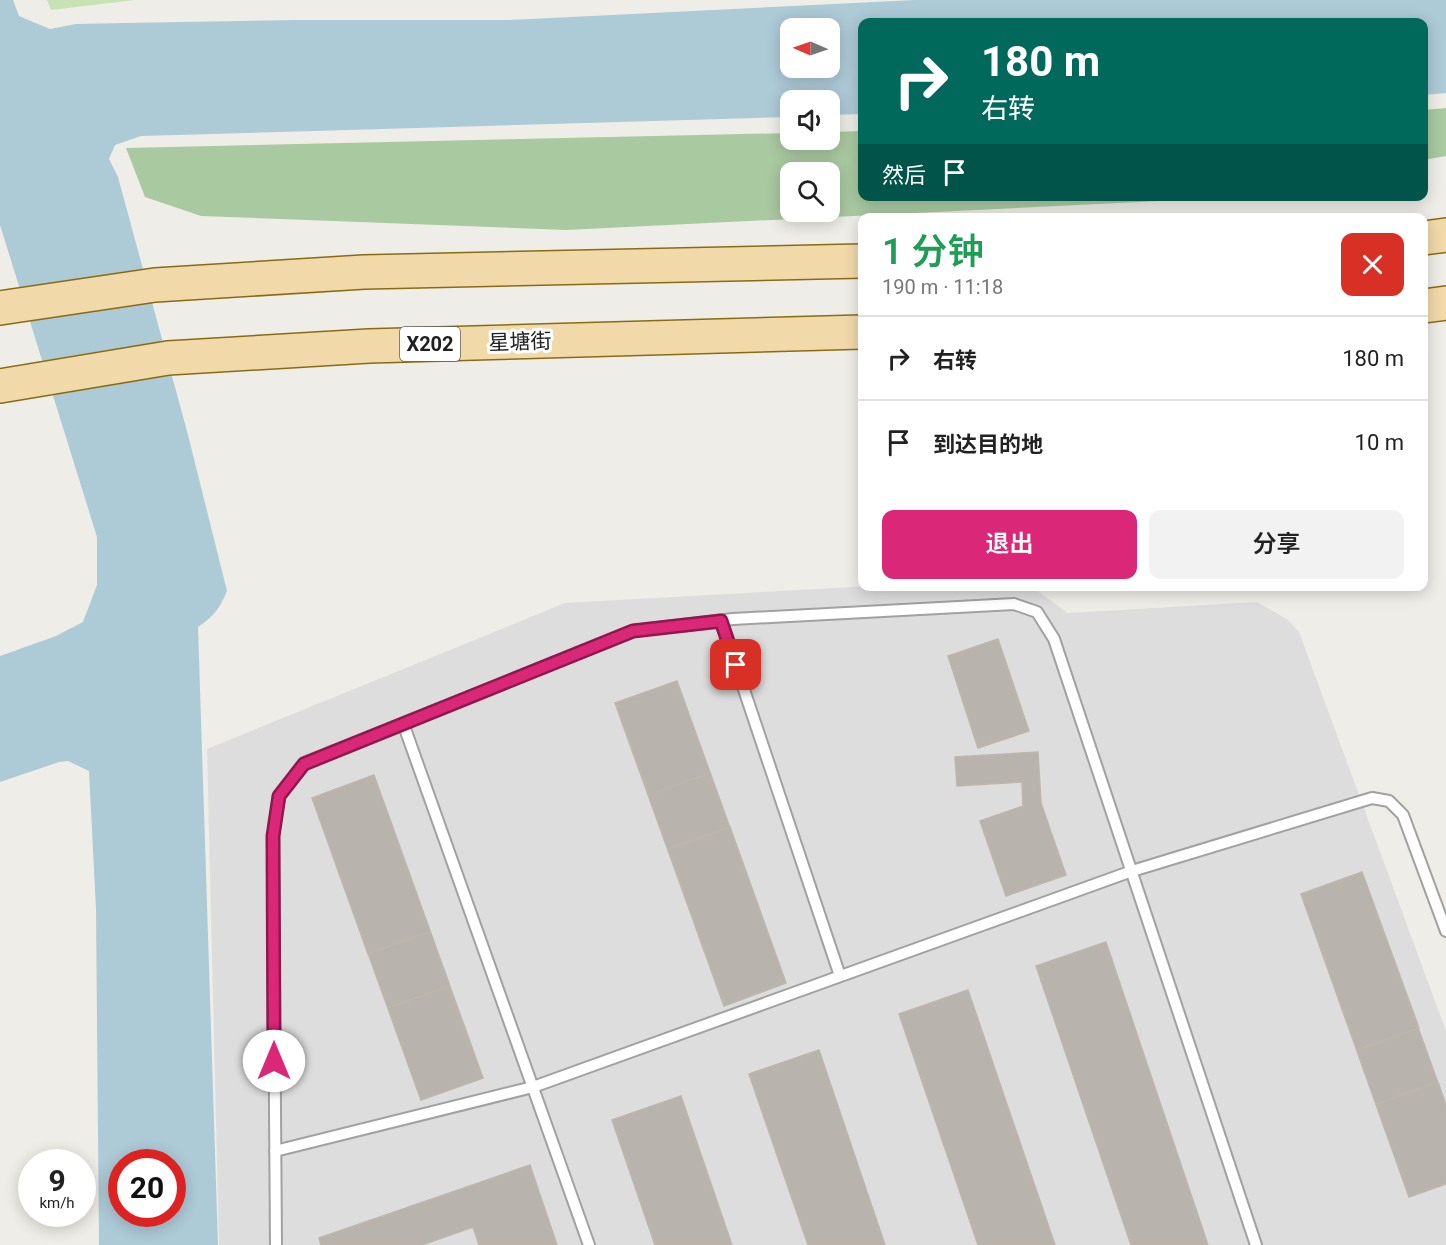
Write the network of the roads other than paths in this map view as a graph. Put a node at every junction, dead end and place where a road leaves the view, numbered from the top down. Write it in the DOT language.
graph roads {
  1 [pos="1446,235"];
  2 [pos="1428,237"];
  3 [pos="858,261"];
  4 [pos="1446,303"];
  5 [pos="1428,305"];
  6 [pos="0,308"];
  7 [pos="858,332"];
  8 [pos="0,386"];
  9 [pos="721,621"];
  10 [pos="403,723"];
  11 [pos="1132,871"];
  12 [pos="1446,931"];
  13 [pos="840,976"];
  14 [pos="533,1087"];
  15 [pos="275,1151"];
  16 [pos="276,1245"];
  17 [pos="589,1245"];
  18 [pos="1256,1245"];
  1 -- 2 [label="main road"];
  3 -- 6 [label="main road"];
  4 -- 5 [label="main road"];
  7 -- 8 [label="main road, 星塘街 / X202"];
  9 -- 10 [label="lane"];
  9 -- 11 [label="lane"];
  9 -- 13 [label="lane"];
  10 -- 14 [label="lane"];
  10 -- 15 [label="lane"];
  11 -- 12 [label="lane"];
  11 -- 13 [label="lane"];
  11 -- 18 [label="lane"];
  13 -- 14 [label="lane"];
  14 -- 15 [label="lane"];
  14 -- 17 [label="lane"];
  15 -- 16 [label="lane"];
}
